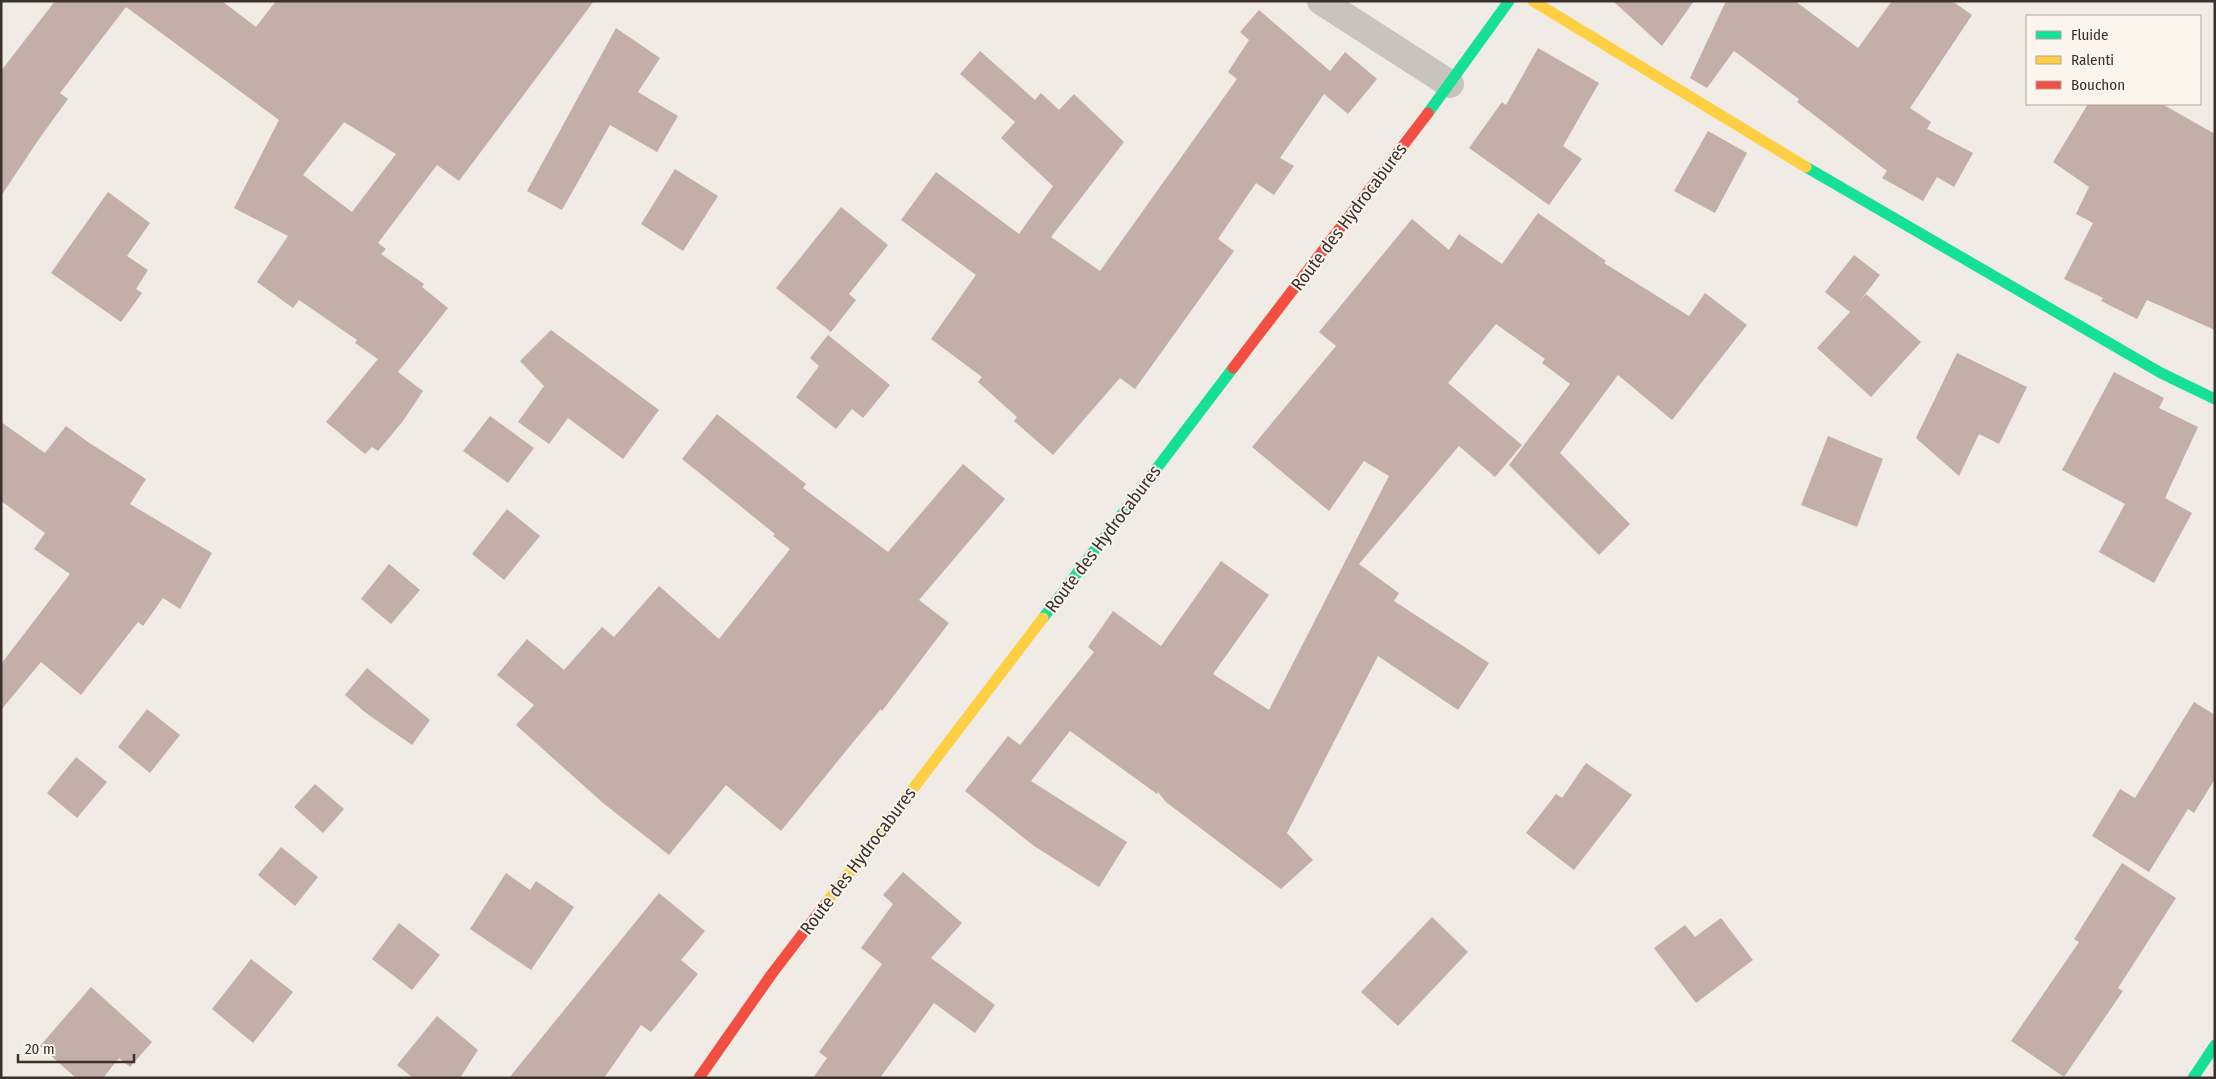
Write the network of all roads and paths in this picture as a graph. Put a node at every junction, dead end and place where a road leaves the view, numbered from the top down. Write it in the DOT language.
graph roads {
  1 [pos="1321,1"];
  2 [pos="1509,1"];
  3 [pos="1533,1"];
  4 [pos="1450,84"];
  5 [pos="2215,399"];
  6 [pos="2215,1045"];
  7 [pos="699,1078"];
  8 [pos="2193,1078"];
  1 -- 4 [label="street"];
  2 -- 4 [label="street, Route des Hydrocabures"];
  3 -- 5 [label="street"];
  4 -- 7 [label="street, Route des Hydrocabures"];
  6 -- 8 [label="street"];
}
